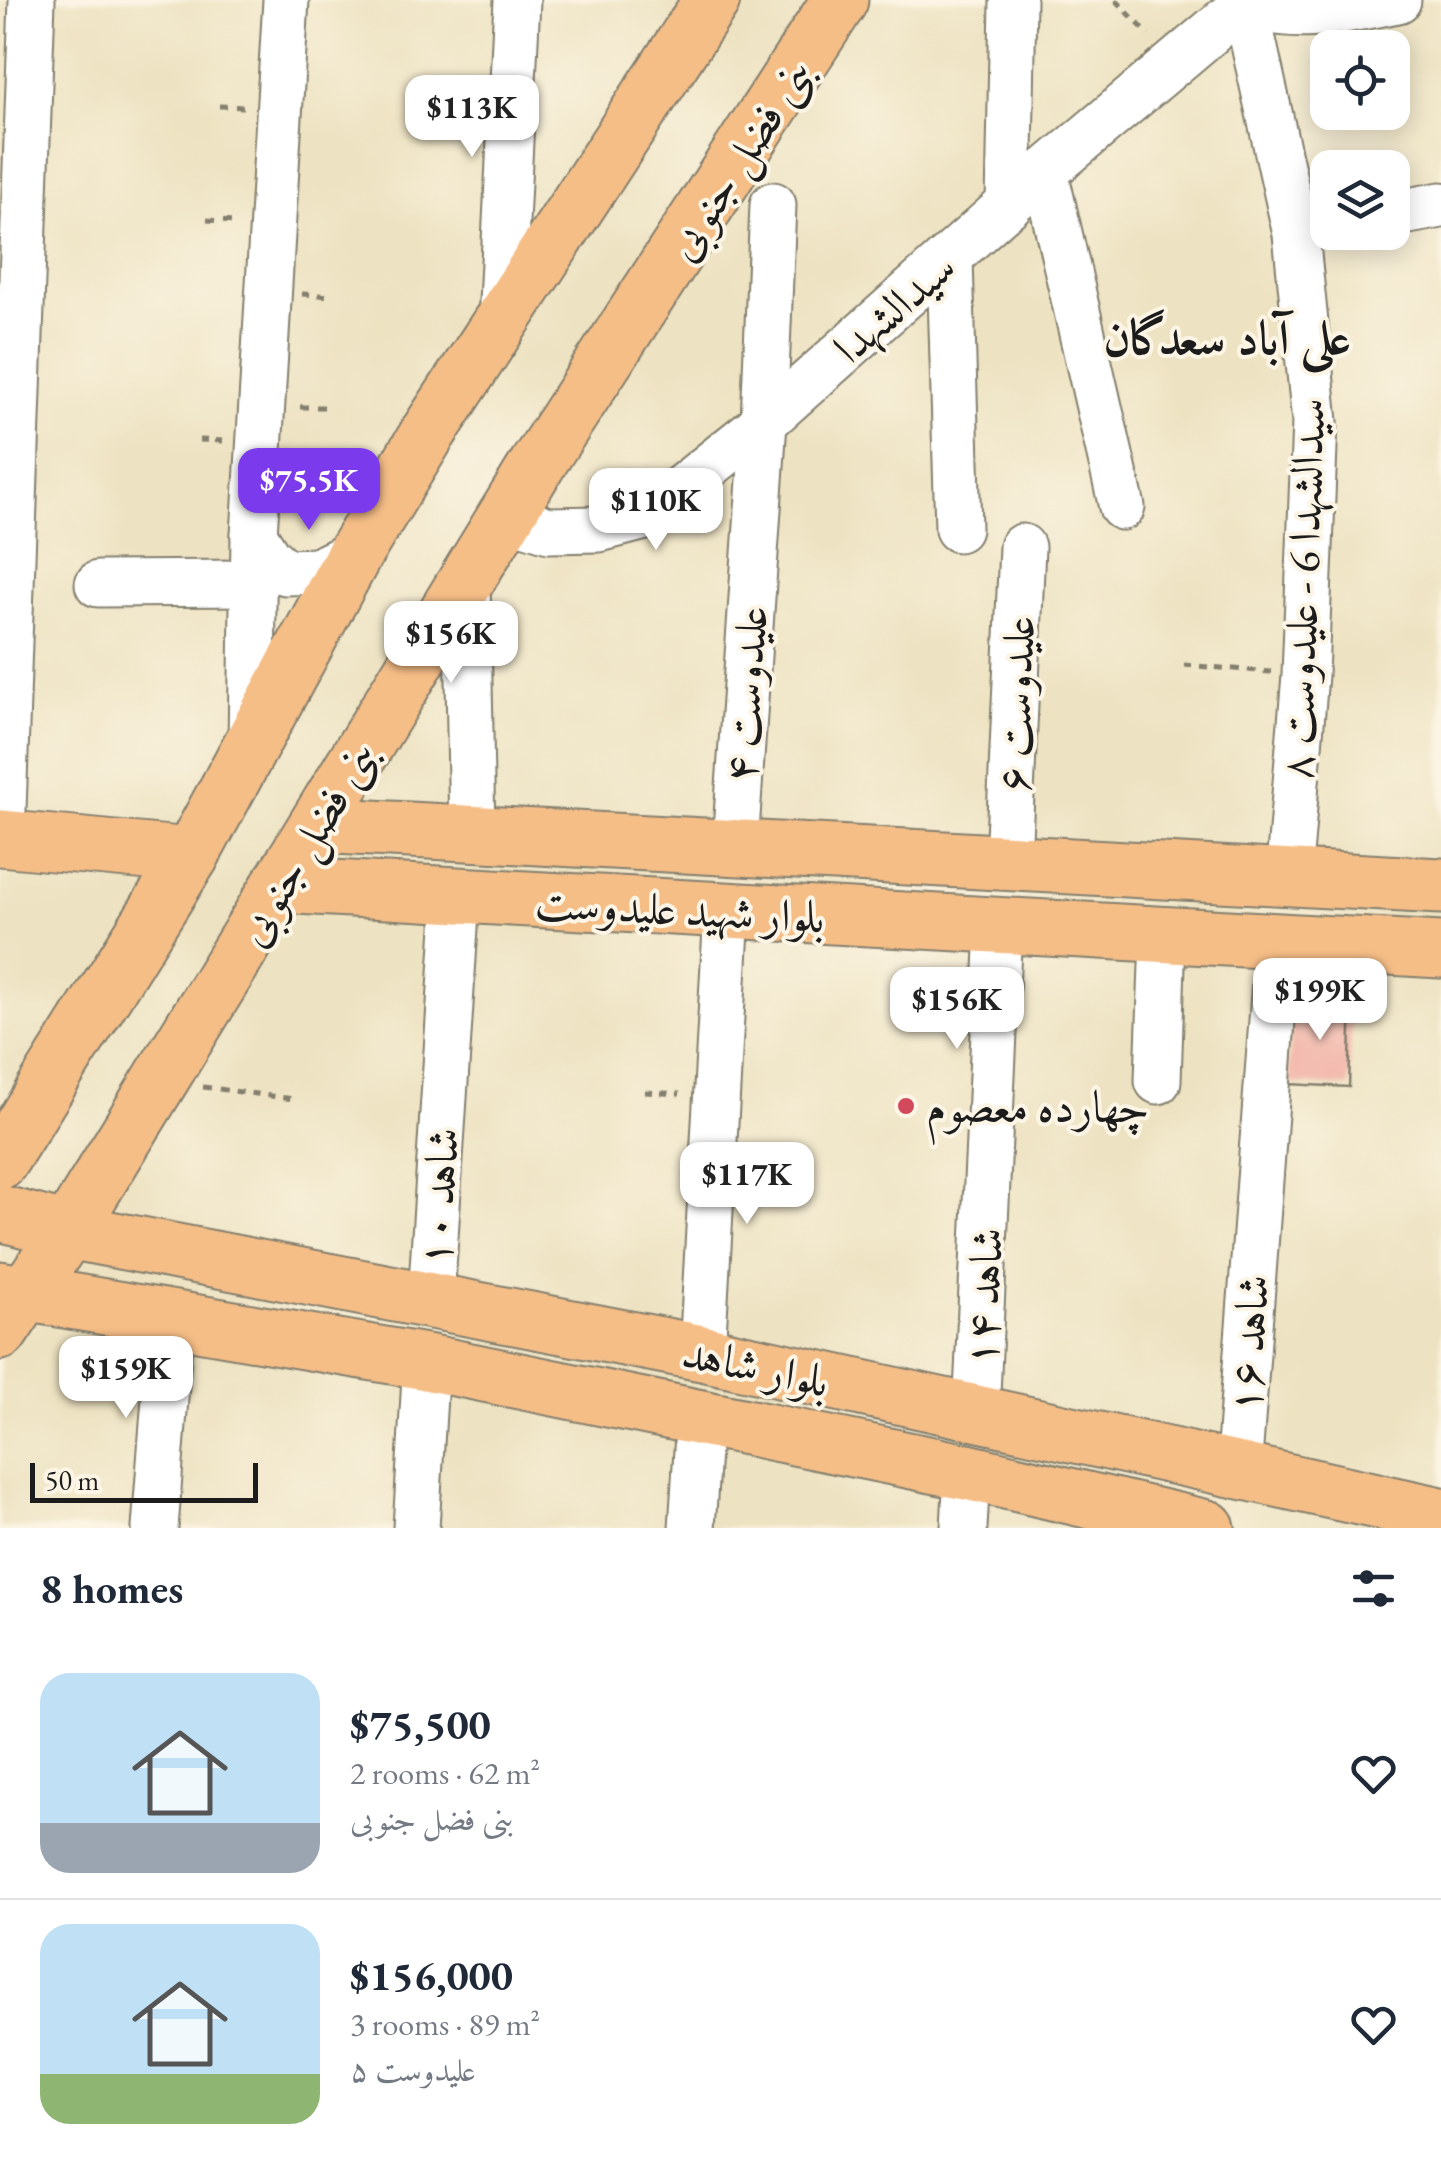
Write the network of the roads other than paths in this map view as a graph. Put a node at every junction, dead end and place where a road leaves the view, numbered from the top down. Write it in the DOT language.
graph roads {
  1 [pos="32,0"];
  2 [pos="286,0"];
  3 [pos="517,0"];
  4 [pos="712,0"];
  5 [pos="840,0"];
  6 [pos="1013,0"];
  7 [pos="1398,0"];
  8 [pos="1247,2"];
  9 [pos="1045,172"];
  10 [pos="773,205"];
  11 [pos="1009,205"];
  12 [pos="1441,205"];
  13 [pos="1410,211"];
  14 [pos="1310,223"];
  15 [pos="1312,250"];
  16 [pos="950,259"];
  17 [pos="502,323"];
  18 [pos="764,422"];
  19 [pos="1122,507"];
  20 [pos="505,516"];
  21 [pos="958,530"];
  22 [pos="254,536"];
  23 [pos="1022,547"];
  24 [pos="355,554"];
  25 [pos="467,579"];
  26 [pos="98,584"];
  27 [pos="254,584"];
  28 [pos="5,623"];
  29 [pos="251,752"];
  30 [pos="317,824"];
  31 [pos="400,828"];
  32 [pos="472,832"];
  33 [pos="1,838"];
  34 [pos="734,846"];
  35 [pos="191,856"];
  36 [pos="1008,862"];
  37 [pos="1288,879"];
  38 [pos="279,886"];
  39 [pos="1441,886"];
  40 [pos="393,892"];
  41 [pos="457,896"];
  42 [pos="727,912"];
  43 [pos="999,927"];
  44 [pos="1163,936"];
  45 [pos="1278,941"];
  46 [pos="1441,950"];
  47 [pos="1158,1081"];
  48 [pos="0,1162"];
  49 [pos="0,1214"];
  50 [pos="68,1230"];
  51 [pos="157,1246"];
  52 [pos="431,1299"];
  53 [pos="8,1305"];
  54 [pos="156,1317"];
  55 [pos="702,1353"];
  56 [pos="426,1362"];
  57 [pos="976,1414"];
  58 [pos="700,1419"];
  59 [pos="967,1472"];
  60 [pos="1238,1474"];
  61 [pos="1441,1516"];
  62 [pos="155,1528"];
  63 [pos="416,1528"];
  64 [pos="692,1528"];
  65 [pos="964,1528"];
  66 [pos="1207,1528"];
  1 -- 28 [label="street"];
  2 -- 22 [label="street"];
  3 -- 17 [label="street"];
  4 -- 17 [label="main road, بنی فضل جنوبی"];
  5 -- 20 [label="main road, بنی فضل جنوبی"];
  6 -- 11 [label="street"];
  7 -- 8 [label="street"];
  8 -- 9 [label="street, سیدالشهدا"];
  8 -- 14 [label="street, سیدالشهدا 6 - علیدوست ۸"];
  9 -- 11 [label="street, سیدالشهدا"];
  9 -- 19 [label="street"];
  10 -- 18 [label="street, علیدوست ۴"];
  11 -- 16 [label="street, سیدالشهدا"];
  12 -- 13 [label="street"];
  15 -- 37 [label="street, سیدالشهدا 6 - علیدوست ۸"];
  16 -- 18 [label="street, سیدالشهدا"];
  16 -- 21 [label="street"];
  17 -- 24 [label="main road, بنی فضل جنوبی"];
  18 -- 20 [label="street, سیدالشهدا"];
  18 -- 34 [label="street, علیدوست ۴"];
  20 -- 25 [label="main road, بنی فضل جنوبی"];
  22 -- 24 [label="street"];
  22 -- 27 [label="street"];
  23 -- 36 [label="street, علیدوست ۶"];
  24 -- 29 [label="main road, بنی فضل جنوبی"];
  25 -- 30 [label="main road, بنی فضل جنوبی"];
  25 -- 32 [label="street"];
  26 -- 27 [label="street"];
  27 -- 29 [label="street"];
  28 -- 33 [label="street"];
  29 -- 35 [label="main road, بنی فضل جنوبی"];
  30 -- 31 [label="main road, بلوار شهید علیدوست"];
  30 -- 38 [label="main road, بنی فضل جنوبی"];
  31 -- 32 [label="main road, بلوار شهید علیدوست"];
  31 -- 40 [label="main road"];
  32 -- 34 [label="main road, بلوار شهید علیدوست"];
  33 -- 35 [label="main road"];
  34 -- 36 [label="main road, بلوار شهید علیدوست"];
  35 -- 48 [label="main road, بنی فضل جنوبی"];
  36 -- 37 [label="main road, بلوار شهید علیدوست"];
  37 -- 39 [label="main road, بلوار شهید علیدوست"];
  38 -- 40 [label="main road, بلوار شهید علیدوست"];
  38 -- 50 [label="main road, بنی فضل جنوبی"];
  40 -- 41 [label="main road, بلوار شهید علیدوست"];
  41 -- 42 [label="main road, بلوار شهید علیدوست"];
  41 -- 52 [label="street, شاهد ۱۰"];
  42 -- 43 [label="main road, بلوار شهید علیدوست"];
  42 -- 55 [label="street"];
  43 -- 44 [label="main road, بلوار شهید علیدوست"];
  43 -- 57 [label="street, شاهد ۱۴"];
  44 -- 45 [label="main road, بلوار شهید علیدوست"];
  44 -- 47 [label="street"];
  45 -- 46 [label="main road, بلوار شهید علیدوست"];
  45 -- 60 [label="street, شاهد ۱۶"];
  49 -- 50 [label="main road, بلوار شاهد"];
  50 -- 51 [label="main road, بلوار شاهد"];
  50 -- 53 [label="main road, بنی فضل جنوبی"];
  51 -- 52 [label="main road, بلوار شاهد"];
  51 -- 54 [label="main road"];
  52 -- 55 [label="main road, بلوار شاهد"];
  53 -- 54 [label="main road, بلوار شاهد"];
  54 -- 56 [label="main road, بلوار شاهد"];
  54 -- 62 [label="street"];
  55 -- 57 [label="main road, بلوار شاهد"];
  56 -- 58 [label="main road, بلوار شاهد"];
  56 -- 63 [label="street"];
  57 -- 60 [label="main road, بلوار شاهد"];
  58 -- 59 [label="main road, بلوار شاهد"];
  58 -- 64 [label="street"];
  59 -- 65 [label="street"];
  59 -- 66 [label="main road, بلوار شاهد"];
  60 -- 61 [label="main road, بلوار شاهد"];
}
